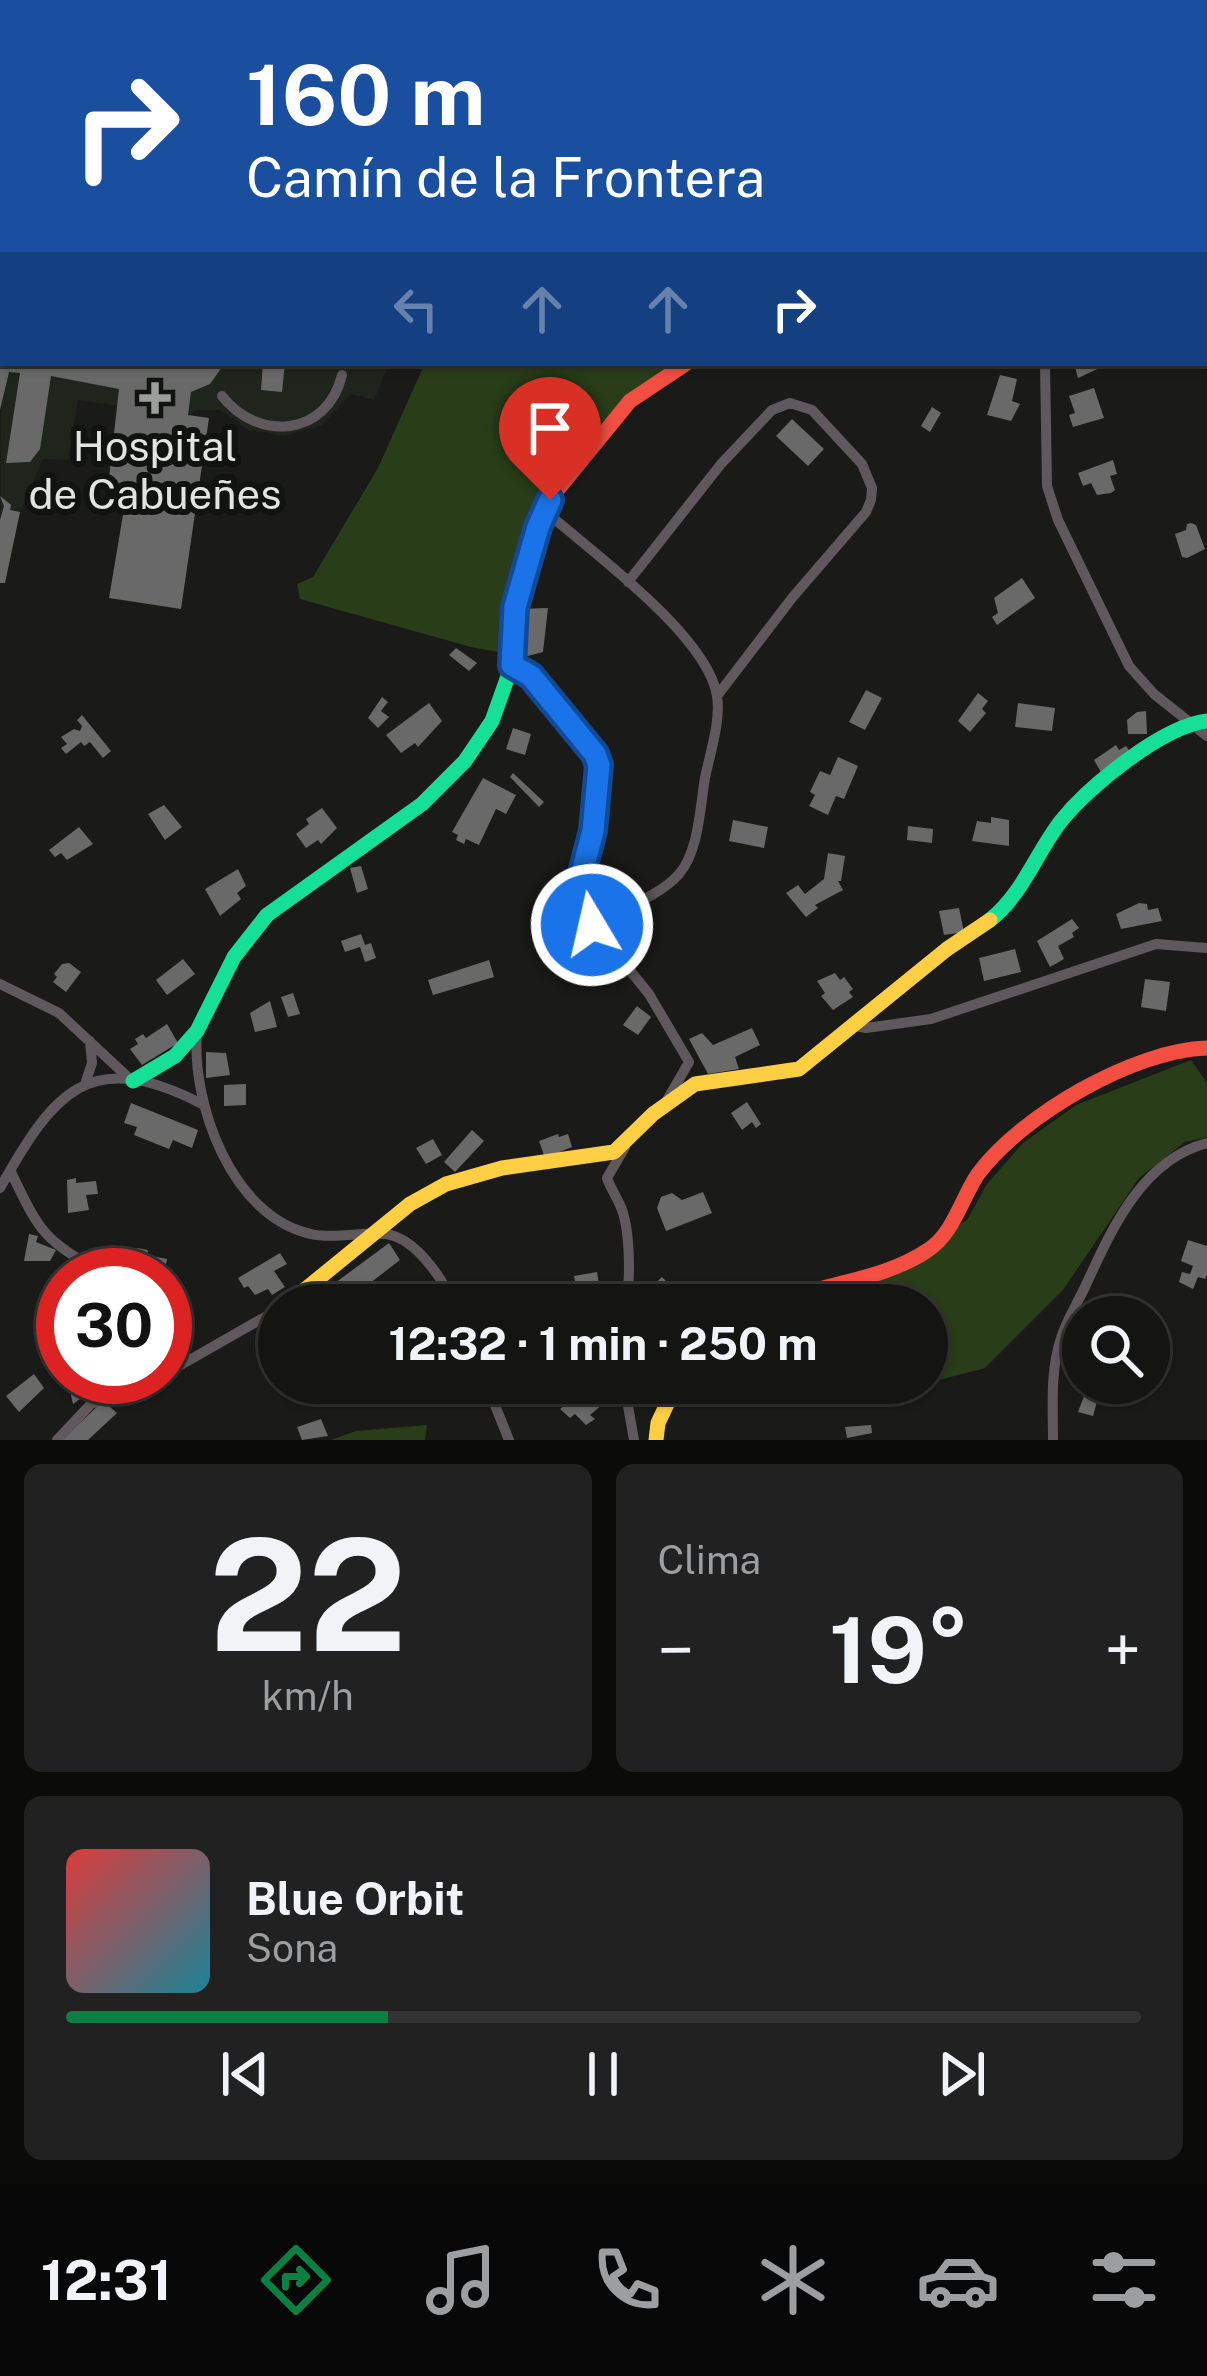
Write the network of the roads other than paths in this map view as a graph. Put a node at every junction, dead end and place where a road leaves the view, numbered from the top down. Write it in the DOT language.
graph roads {
  1 [pos="682,366"];
  2 [pos="1046,366"];
  3 [pos="342,375"];
  4 [pos="222,396"];
  5 [pos="545,511"];
  6 [pos="628,582"];
  7 [pos="512,665"];
  8 [pos="717,696"];
  9 [pos="1199,722"];
  10 [pos="1207,736"];
  11 [pos="592,925"];
  12 [pos="1207,948"];
  13 [pos="0,983"];
  14 [pos="855,1026"];
  15 [pos="197,1031"];
  16 [pos="90,1041"];
  17 [pos="1207,1048"];
  18 [pos="86,1081"];
  19 [pos="133,1081"];
  20 [pos="202,1104"];
  21 [pos="665,1105"];
  22 [pos="632,1134"];
  23 [pos="1207,1143"];
  24 [pos="10,1170"];
  25 [pos="0,1188"];
  26 [pos="372,1237"];
  27 [pos="59,1248"];
  28 [pos="312,1284"];
  29 [pos="445,1284"];
  30 [pos="630,1284"];
  31 [pos="822,1284"];
  32 [pos="258,1321"];
  33 [pos="192,1359"];
  34 [pos="91,1404"];
  35 [pos="494,1404"];
  36 [pos="628,1404"];
  37 [pos="667,1404"];
  38 [pos="57,1440"];
  39 [pos="509,1440"];
  40 [pos="634,1440"];
  41 [pos="656,1440"];
  42 [pos="1053,1440"];
  1 -- 5 [label="street"];
  2 -- 9 [label="street"];
  3 -- 4 [label="street"];
  5 -- 6 [label="street"];
  5 -- 7 [label="street"];
  6 -- 8 [label="street"];
  6 -- 8 [label="street"];
  7 -- 11 [label="street"];
  7 -- 15 [label="street"];
  8 -- 11 [label="street"];
  9 -- 10 [label="street"];
  9 -- 14 [label="street"];
  11 -- 21 [label="street"];
  12 -- 14 [label="street"];
  13 -- 16 [label="street"];
  14 -- 21 [label="street"];
  15 -- 19 [label="street"];
  15 -- 20 [label="street"];
  16 -- 18 [label="street"];
  16 -- 19 [label="street"];
  17 -- 31 [label="street"];
  18 -- 19 [label="street"];
  18 -- 24 [label="street"];
  19 -- 20 [label="street"];
  20 -- 26 [label="street"];
  21 -- 22 [label="street"];
  22 -- 26 [label="street"];
  22 -- 30 [label="street"];
  23 -- 42 [label="street"];
  24 -- 25 [label="street"];
  24 -- 27 [label="street"];
  26 -- 28 [label="street"];
  26 -- 29 [label="street"];
  32 -- 33 [label="street"];
  34 -- 38 [label="street"];
  35 -- 39 [label="street"];
  36 -- 40 [label="street"];
  37 -- 41 [label="street"];
}
